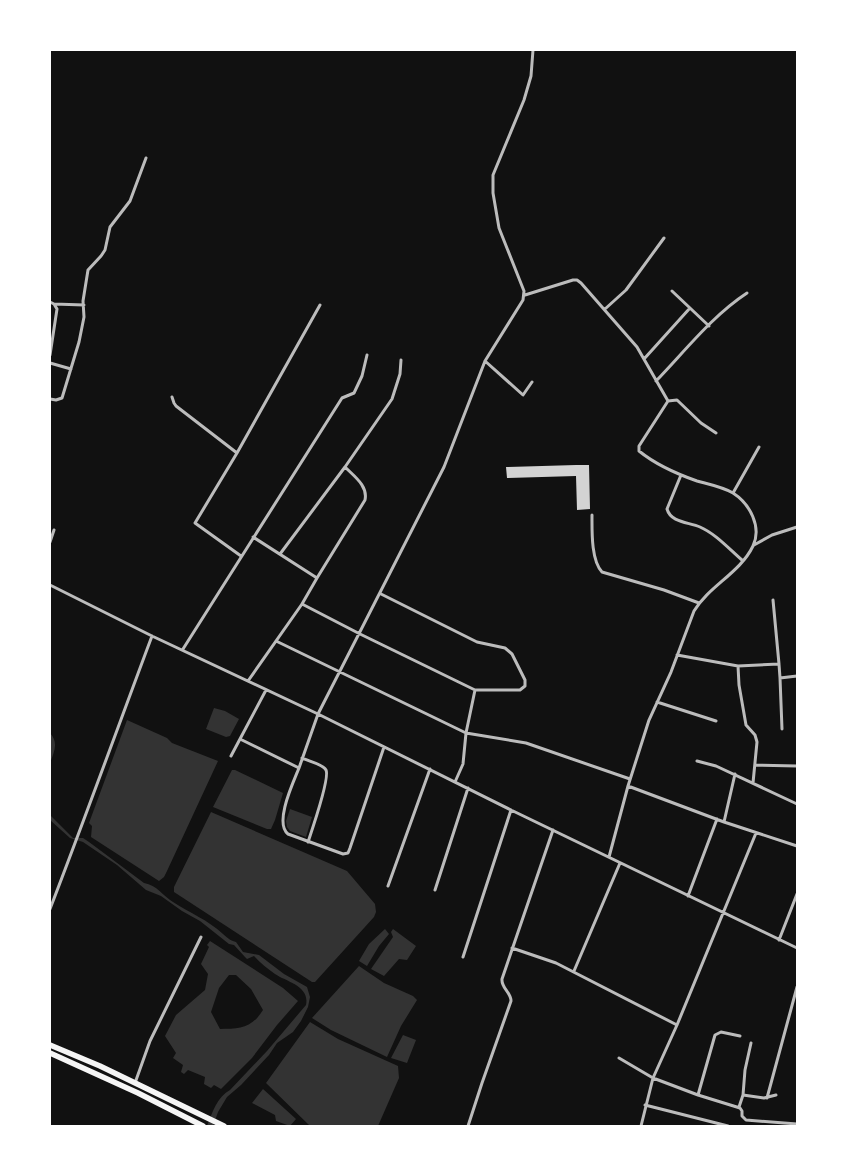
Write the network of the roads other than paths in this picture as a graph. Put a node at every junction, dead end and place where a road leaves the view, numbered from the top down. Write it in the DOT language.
graph roads {
  1 [pos="533,50"];
  2 [pos="146,158"];
  3 [pos="664,238"];
  4 [pos="672,291"];
  5 [pos="747,293"];
  6 [pos="525,295"];
  7 [pos="52,303"];
  8 [pos="84,305"];
  9 [pos="320,305"];
  10 [pos="690,308"];
  11 [pos="605,309"];
  12 [pos="709,326"];
  13 [pos="50,355"];
  14 [pos="367,355"];
  15 [pos="644,359"];
  16 [pos="401,360"];
  17 [pos="484,361"];
  18 [pos="50,363"];
  19 [pos="71,369"];
  20 [pos="656,381"];
  21 [pos="532,382"];
  22 [pos="172,397"];
  23 [pos="50,399"];
  24 [pos="668,401"];
  25 [pos="716,433"];
  26 [pos="759,447"];
  27 [pos="237,453"];
  28 [pos="346,467"];
  29 [pos="681,475"];
  30 [pos="733,493"];
  31 [pos="592,515"];
  32 [pos="797,527"];
  33 [pos="54,530"];
  34 [pos="253,537"];
  35 [pos="50,542"];
  36 [pos="753,545"];
  37 [pos="280,554"];
  38 [pos="241,556"];
  39 [pos="743,561"];
  40 [pos="316,578"];
  41 [pos="50,584"];
  42 [pos="381,594"];
  43 [pos="773,600"];
  44 [pos="699,603"];
  45 [pos="302,604"];
  46 [pos="360,634"];
  47 [pos="152,636"];
  48 [pos="276,641"];
  49 [pos="183,649"];
  50 [pos="677,656"];
  51 [pos="779,664"];
  52 [pos="738,666"];
  53 [pos="340,672"];
  54 [pos="797,676"];
  55 [pos="780,678"];
  56 [pos="248,681"];
  57 [pos="266,690"];
  58 [pos="475,690"];
  59 [pos="657,702"];
  60 [pos="318,714"];
  61 [pos="716,721"];
  62 [pos="782,729"];
  63 [pos="466,733"];
  64 [pos="240,739"];
  65 [pos="384,747"];
  66 [pos="231,756"];
  67 [pos="302,758"];
  68 [pos="697,760"];
  69 [pos="755,765"];
  70 [pos="797,766"];
  71 [pos="299,768"];
  72 [pos="430,769"];
  73 [pos="735,774"];
  74 [pos="630,779"];
  75 [pos="455,782"];
  76 [pos="753,783"];
  77 [pos="628,786"];
  78 [pos="468,788"];
  79 [pos="797,804"];
  80 [pos="511,810"];
  81 [pos="717,819"];
  82 [pos="724,822"];
  83 [pos="553,830"];
  84 [pos="756,833"];
  85 [pos="308,842"];
  86 [pos="797,846"];
  87 [pos="609,857"];
  88 [pos="620,863"];
  89 [pos="388,886"];
  90 [pos="435,890"];
  91 [pos="797,894"];
  92 [pos="688,896"];
  93 [pos="796,902"];
  94 [pos="50,909"];
  95 [pos="723,912"];
  96 [pos="201,936"];
  97 [pos="780,940"];
  98 [pos="512,948"];
  99 [pos="797,948"];
  100 [pos="463,957"];
  101 [pos="574,971"];
  102 [pos="797,987"];
  103 [pos="677,1025"];
  104 [pos="740,1036"];
  105 [pos="751,1043"];
  106 [pos="50,1045"];
  107 [pos="50,1053"];
  108 [pos="619,1058"];
  109 [pos="653,1078"];
  110 [pos="135,1083"];
  111 [pos="743,1095"];
  112 [pos="776,1095"];
  113 [pos="698,1096"];
  114 [pos="767,1098"];
  115 [pos="645,1105"];
  116 [pos="739,1107"];
  117 [pos="797,1124"];
  118 [pos="201,1125"];
  119 [pos="224,1126"];
  120 [pos="468,1126"];
  121 [pos="641,1126"];
  122 [pos="728,1126"];
  1 -- 6 [label="street"];
  2 -- 8 [label="street"];
  3 -- 11 [label="street"];
  4 -- 10 [label="street"];
  5 -- 12 [label="street"];
  6 -- 11 [label="street"];
  6 -- 17 [label="street"];
  7 -- 8 [label="street"];
  7 -- 13 [label="street"];
  8 -- 19 [label="street"];
  9 -- 27 [label="street"];
  10 -- 12 [label="street"];
  10 -- 15 [label="street"];
  11 -- 15 [label="street"];
  12 -- 20 [label="street"];
  14 -- 34 [label="street"];
  15 -- 20 [label="street"];
  16 -- 28 [label="street"];
  17 -- 21 [label="street"];
  17 -- 42 [label="street"];
  18 -- 19 [label="street"];
  19 -- 23 [label="street"];
  20 -- 24 [label="street"];
  22 -- 27 [label="street"];
  24 -- 25 [label="street"];
  24 -- 29 [label="street"];
  26 -- 30 [label="street"];
  27 -- 38 [label="street"];
  28 -- 37 [label="street"];
  28 -- 40 [label="street"];
  29 -- 30 [label="street"];
  29 -- 39 [label="street"];
  30 -- 36 [label="street"];
  31 -- 44 [label="street"];
  32 -- 36 [label="street"];
  33 -- 35 [label="street"];
  34 -- 37 [label="street"];
  34 -- 38 [label="street"];
  36 -- 39 [label="street"];
  37 -- 40 [label="street"];
  38 -- 49 [label="street"];
  39 -- 44 [label="street"];
  40 -- 45 [label="street"];
  41 -- 47 [label="street"];
  42 -- 46 [label="street"];
  42 -- 58 [label="street"];
  43 -- 51 [label="street"];
  44 -- 50 [label="street"];
  45 -- 46 [label="street"];
  45 -- 48 [label="street"];
  46 -- 53 [label="street"];
  46 -- 58 [label="street"];
  47 -- 49 [label="street"];
  47 -- 94 [label="street"];
  48 -- 53 [label="street"];
  48 -- 56 [label="street"];
  49 -- 56 [label="street"];
  50 -- 52 [label="street"];
  50 -- 59 [label="street"];
  51 -- 52 [label="street"];
  51 -- 55 [label="street"];
  52 -- 69 [label="street"];
  53 -- 60 [label="street"];
  53 -- 63 [label="street"];
  54 -- 55 [label="street"];
  55 -- 62 [label="street"];
  56 -- 57 [label="street"];
  57 -- 60 [label="street"];
  57 -- 64 [label="street"];
  58 -- 63 [label="street"];
  59 -- 61 [label="street"];
  59 -- 74 [label="street"];
  60 -- 65 [label="street"];
  60 -- 67 [label="street"];
  63 -- 74 [label="street"];
  63 -- 75 [label="street"];
  64 -- 66 [label="street"];
  64 -- 71 [label="street"];
  65 -- 72 [label="street"];
  65 -- 85 [label="street"];
  67 -- 71 [label="street"];
  67 -- 85 [label="street"];
  68 -- 73 [label="street"];
  69 -- 70 [label="street"];
  69 -- 76 [label="street"];
  71 -- 85 [label="street"];
  72 -- 75 [label="street"];
  72 -- 89 [label="street"];
  73 -- 76 [label="street"];
  73 -- 82 [label="street"];
  74 -- 77 [label="street"];
  75 -- 78 [label="street"];
  76 -- 79 [label="street"];
  77 -- 81 [label="street"];
  77 -- 87 [label="street"];
  78 -- 80 [label="street"];
  78 -- 90 [label="street"];
  80 -- 83 [label="street"];
  80 -- 100 [label="street"];
  81 -- 82 [label="street"];
  81 -- 92 [label="street"];
  82 -- 84 [label="street"];
  83 -- 87 [label="street"];
  83 -- 98 [label="street"];
  84 -- 86 [label="street"];
  84 -- 95 [label="street"];
  87 -- 88 [label="street"];
  88 -- 92 [label="street"];
  88 -- 101 [label="street"];
  91 -- 93 [label="street"];
  92 -- 95 [label="street"];
  93 -- 97 [label="street"];
  95 -- 97 [label="street"];
  95 -- 103 [label="street"];
  96 -- 110 [label="street"];
  97 -- 99 [label="street"];
  98 -- 101 [label="street"];
  98 -- 120 [label="street"];
  101 -- 103 [label="street"];
  102 -- 114 [label="street"];
  103 -- 109 [label="street"];
  104 -- 113 [label="street"];
  105 -- 111 [label="street"];
  106 -- 110 [label="highway"];
  107 -- 118 [label="highway"];
  108 -- 109 [label="street"];
  109 -- 113 [label="street"];
  109 -- 115 [label="street"];
  110 -- 119 [label="highway"];
  111 -- 114 [label="street"];
  111 -- 116 [label="street"];
  112 -- 114 [label="street"];
  113 -- 116 [label="street"];
  115 -- 121 [label="street"];
  115 -- 122 [label="street"];
  116 -- 117 [label="street"];
}
